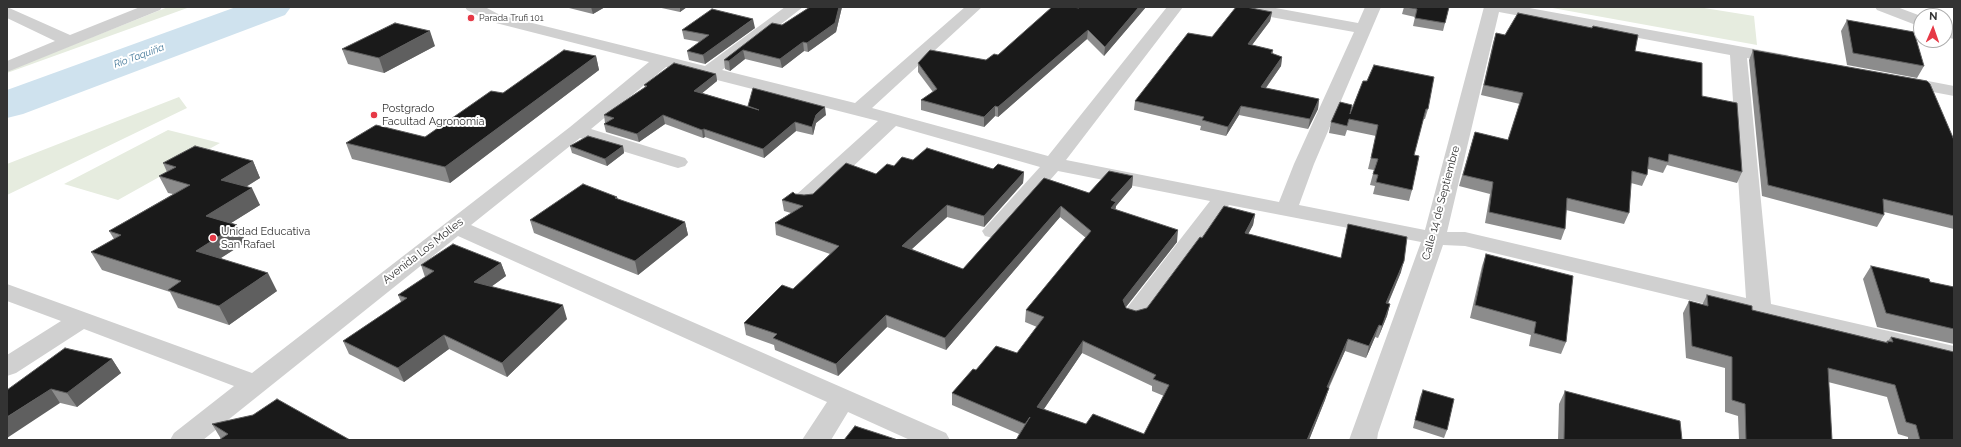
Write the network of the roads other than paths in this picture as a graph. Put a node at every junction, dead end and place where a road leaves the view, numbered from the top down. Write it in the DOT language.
graph roads {
  1 [pos="154,7"];
  2 [pos="473,7"];
  3 [pos="795,7"];
  4 [pos="974,7"];
  5 [pos="1175,7"];
  6 [pos="1243,7"];
  7 [pos="1373,7"];
  8 [pos="1492,7"];
  9 [pos="1498,7"];
  10 [pos="1883,7"];
  11 [pos="7,12"];
  12 [pos="1913,19"];
  13 [pos="1364,29"];
  14 [pos="70,42"];
  15 [pos="1738,51"];
  16 [pos="662,61"];
  17 [pos="1800,62"];
  18 [pos="7,67"];
  19 [pos="707,73"];
  20 [pos="1885,78"];
  21 [pos="1954,91"];
  22 [pos="859,110"];
  23 [pos="891,120"];
  24 [pos="577,131"];
  25 [pos="678,162"];
  26 [pos="1053,164"];
  27 [pos="1223,198"];
  28 [pos="805,199"];
  29 [pos="1287,210"];
  30 [pos="454,226"];
  31 [pos="993,231"];
  32 [pos="1434,238"];
  33 [pos="7,292"];
  34 [pos="1759,308"];
  35 [pos="1135,313"];
  36 [pos="81,320"];
  37 [pos="1954,355"];
  38 [pos="7,367"];
  39 [pos="256,384"];
  40 [pos="843,399"];
  41 [pos="184,440"];
  42 [pos="816,440"];
  43 [pos="936,440"];
  44 [pos="1363,440"];
  1 -- 14 [label="street"];
  2 -- 16 [label="street"];
  3 -- 19 [label="street"];
  4 -- 22 [label="street"];
  5 -- 26 [label="street"];
  6 -- 13 [label="street"];
  7 -- 13 [label="street"];
  8 -- 32 [label="street, Calle 14 de Septiembre"];
  9 -- 15 [label="street"];
  10 -- 12 [label="street"];
  11 -- 14 [label="street"];
  13 -- 29 [label="street"];
  14 -- 18 [label="street"];
  15 -- 17 [label="street"];
  15 -- 34 [label="street"];
  16 -- 19 [label="street"];
  16 -- 24 [label="street, Avenida Los Molles"];
  19 -- 22 [label="street"];
  20 -- 21 [label="street"];
  22 -- 23 [label="street"];
  23 -- 26 [label="street"];
  23 -- 28 [label="street"];
  24 -- 25 [label="street"];
  24 -- 30 [label="street, Avenida Los Molles"];
  26 -- 27 [label="street"];
  26 -- 31 [label="street"];
  27 -- 29 [label="street"];
  27 -- 35 [label="street"];
  29 -- 32 [label="street"];
  30 -- 39 [label="street, Avenida Los Molles"];
  30 -- 40 [label="street"];
  32 -- 34 [label="street"];
  32 -- 44 [label="street, Calle 14 de Septiembre"];
  33 -- 36 [label="street"];
  34 -- 37 [label="street"];
  36 -- 38 [label="street"];
  36 -- 39 [label="street"];
  39 -- 41 [label="street, Avenida Los Molles"];
  40 -- 42 [label="street"];
  40 -- 43 [label="street"];
}
